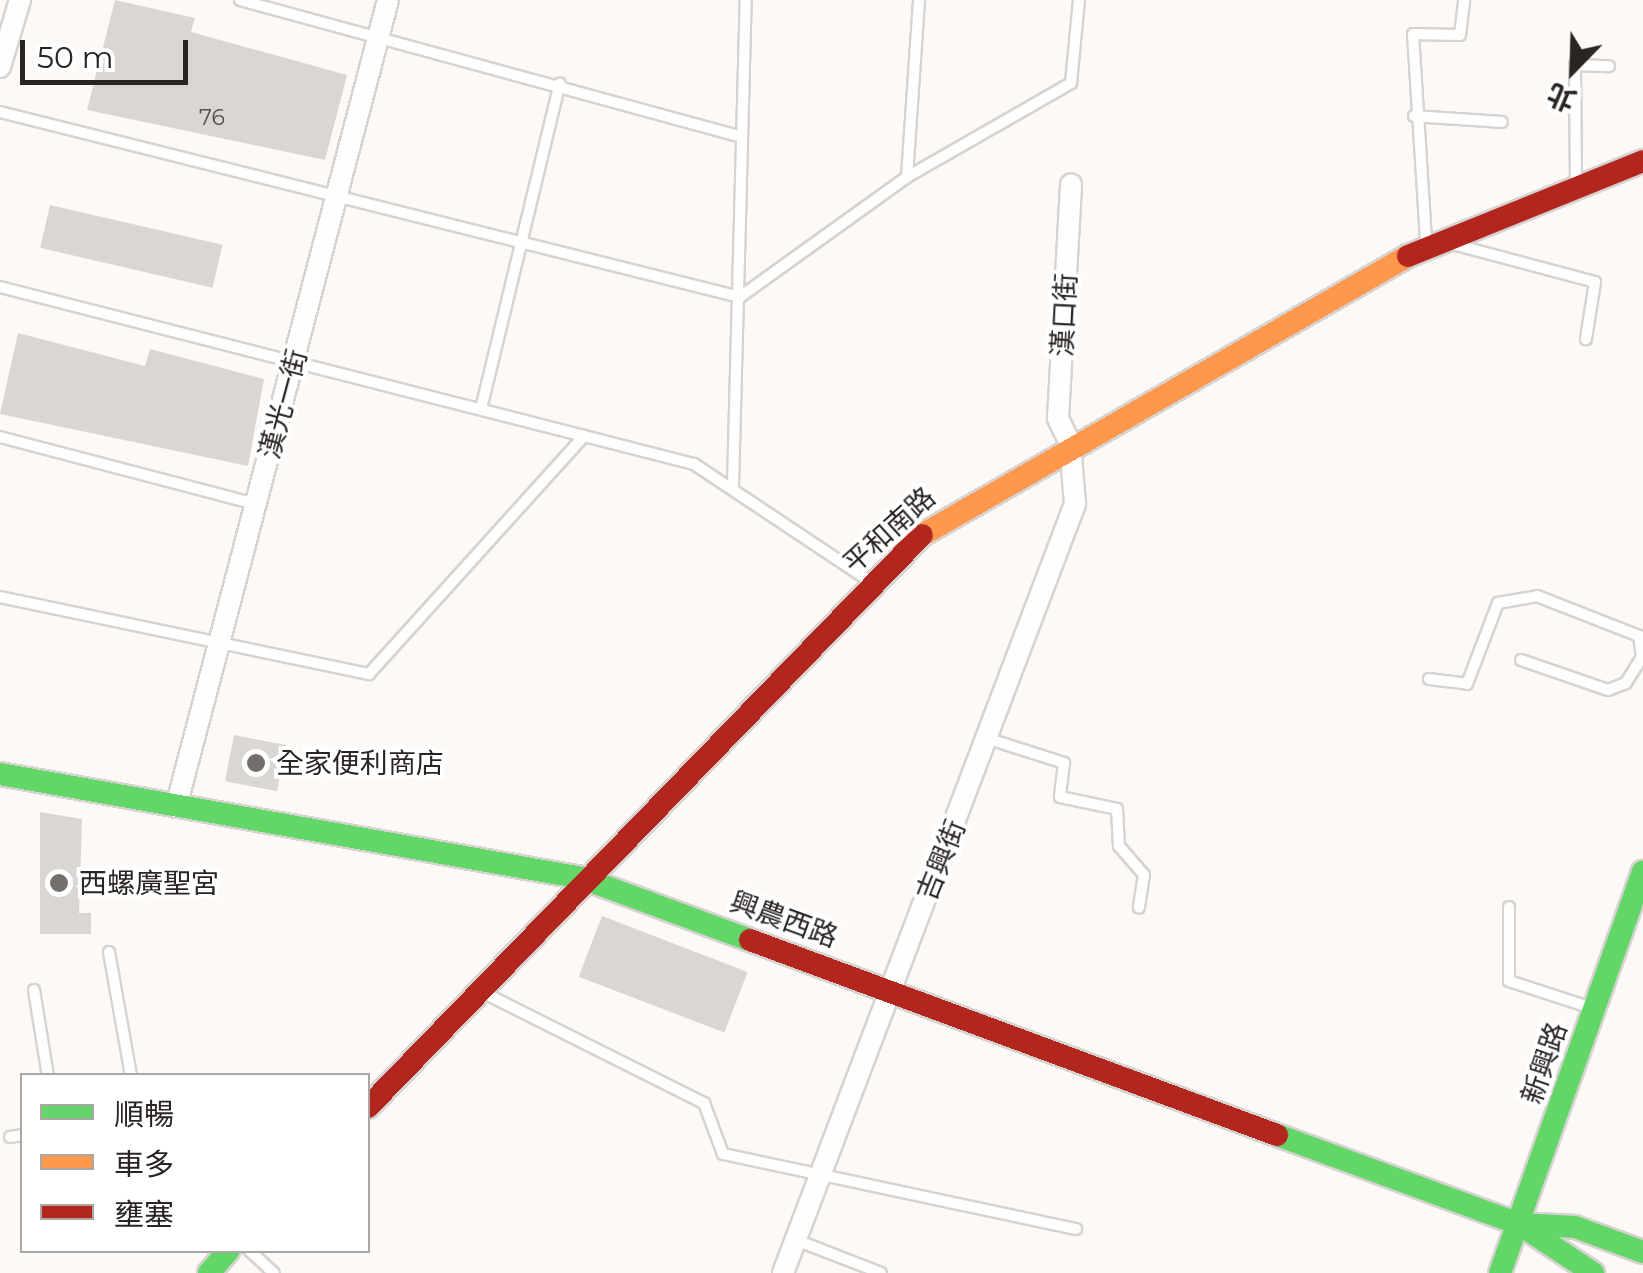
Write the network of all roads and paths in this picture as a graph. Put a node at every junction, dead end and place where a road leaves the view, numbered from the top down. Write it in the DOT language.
graph roads {
  1 [pos="20,0"];
  2 [pos="240,0"];
  3 [pos="388,0"];
  4 [pos="746,0"];
  5 [pos="919,0"];
  6 [pos="1079,0"];
  7 [pos="1464,0"];
  8 [pos="378,36"];
  9 [pos="1609,66"];
  10 [pos="0,67"];
  11 [pos="560,83"];
  12 [pos="0,112"];
  13 [pos="1414,116"];
  14 [pos="1502,122"];
  15 [pos="742,136"];
  16 [pos="1643,161"];
  17 [pos="907,178"];
  18 [pos="1071,184"];
  19 [pos="1576,184"];
  20 [pos="336,199"];
  21 [pos="1434,243"];
  22 [pos="518,245"];
  23 [pos="0,287"];
  24 [pos="740,297"];
  25 [pos="1586,339"];
  26 [pos="294,362"];
  27 [pos="480,409"];
  28 [pos="584,436"];
  29 [pos="0,437"];
  30 [pos="1070,443"];
  31 [pos="733,485"];
  32 [pos="256,504"];
  33 [pos="872,582"];
  34 [pos="0,596"];
  35 [pos="220,640"];
  36 [pos="1643,657"];
  37 [pos="1521,660"];
  38 [pos="1429,679"];
  39 [pos="989,739"];
  40 [pos="0,774"];
  41 [pos="176,808"];
  42 [pos="1643,872"];
  43 [pos="582,878"];
  44 [pos="1508,907"];
  45 [pos="1138,908"];
  46 [pos="109,952"];
  47 [pos="34,990"];
  48 [pos="481,990"];
  49 [pos="891,990"];
  50 [pos="1595,1009"];
  51 [pos="48,1073"];
  52 [pos="130,1073"];
  53 [pos="370,1105"];
  54 [pos="817,1178"];
  55 [pos="1519,1224"];
  56 [pos="1076,1229"];
  57 [pos="795,1240"];
  58 [pos="1643,1252"];
  59 [pos="227,1253"];
  60 [pos="252,1253"];
  61 [pos="208,1273"];
  62 [pos="274,1273"];
  63 [pos="783,1273"];
  64 [pos="881,1273"];
  65 [pos="1500,1273"];
  66 [pos="1593,1273"];
  1 -- 10 [label="street"];
  2 -- 8 [label="lane"];
  3 -- 8 [label="street, 漢光一街"];
  4 -- 15 [label="lane"];
  5 -- 17 [label="lane"];
  6 -- 17 [label="lane"];
  7 -- 13 [label="lane"];
  8 -- 11 [label="lane"];
  8 -- 20 [label="street, 漢光一街"];
  9 -- 19 [label="lane"];
  11 -- 15 [label="lane"];
  11 -- 22 [label="lane"];
  12 -- 20 [label="lane"];
  13 -- 14 [label="lane"];
  13 -- 21 [label="lane"];
  15 -- 24 [label="lane"];
  16 -- 19 [label="main road, 平和南路"];
  17 -- 24 [label="lane"];
  18 -- 30 [label="street, 漢口街"];
  19 -- 21 [label="main road, 平和南路"];
  20 -- 22 [label="lane"];
  20 -- 26 [label="street, 漢光一街"];
  21 -- 25 [label="lane"];
  21 -- 30 [label="main road, 平和南路"];
  22 -- 24 [label="lane"];
  22 -- 27 [label="lane"];
  23 -- 26 [label="lane"];
  24 -- 31 [label="lane"];
  26 -- 27 [label="lane"];
  26 -- 32 [label="street, 漢光一街"];
  27 -- 28 [label="lane"];
  28 -- 31 [label="lane"];
  28 -- 35 [label="lane"];
  29 -- 32 [label="lane"];
  30 -- 33 [label="main road, 平和南路"];
  30 -- 39 [label="street, 吉興街"];
  31 -- 33 [label="lane"];
  32 -- 35 [label="street, 漢光一街"];
  33 -- 43 [label="main road, 平和南路"];
  34 -- 35 [label="lane"];
  35 -- 41 [label="street, 漢光一街"];
  36 -- 37 [label="lane"];
  36 -- 38 [label="lane"];
  39 -- 45 [label="lane"];
  39 -- 49 [label="street, 吉興街"];
  40 -- 41 [label="main road, 興農西路"];
  41 -- 43 [label="main road, 興農西路"];
  42 -- 50 [label="main road, 新興路"];
  43 -- 48 [label="main road, 平和南路"];
  43 -- 49 [label="main road, 興農西路"];
  44 -- 50 [label="lane"];
  46 -- 52 [label="lane"];
  47 -- 51 [label="lane"];
  48 -- 53 [label="main road, 平和南路"];
  48 -- 54 [label="lane"];
  49 -- 54 [label="street, 吉興街"];
  49 -- 55 [label="main road, 興農西路"];
  50 -- 55 [label="main road, 新興路"];
  54 -- 56 [label="lane"];
  54 -- 57 [label="street, 吉興街"];
  55 -- 58 [label="main road, 興農西路"];
  55 -- 65 [label="main road, 新興路"];
  55 -- 66 [label="main road, 興農西路"];
  57 -- 63 [label="street, 吉興街"];
  57 -- 64 [label="lane"];
  59 -- 61 [label="main road"];
  60 -- 62 [label="lane"];
}
